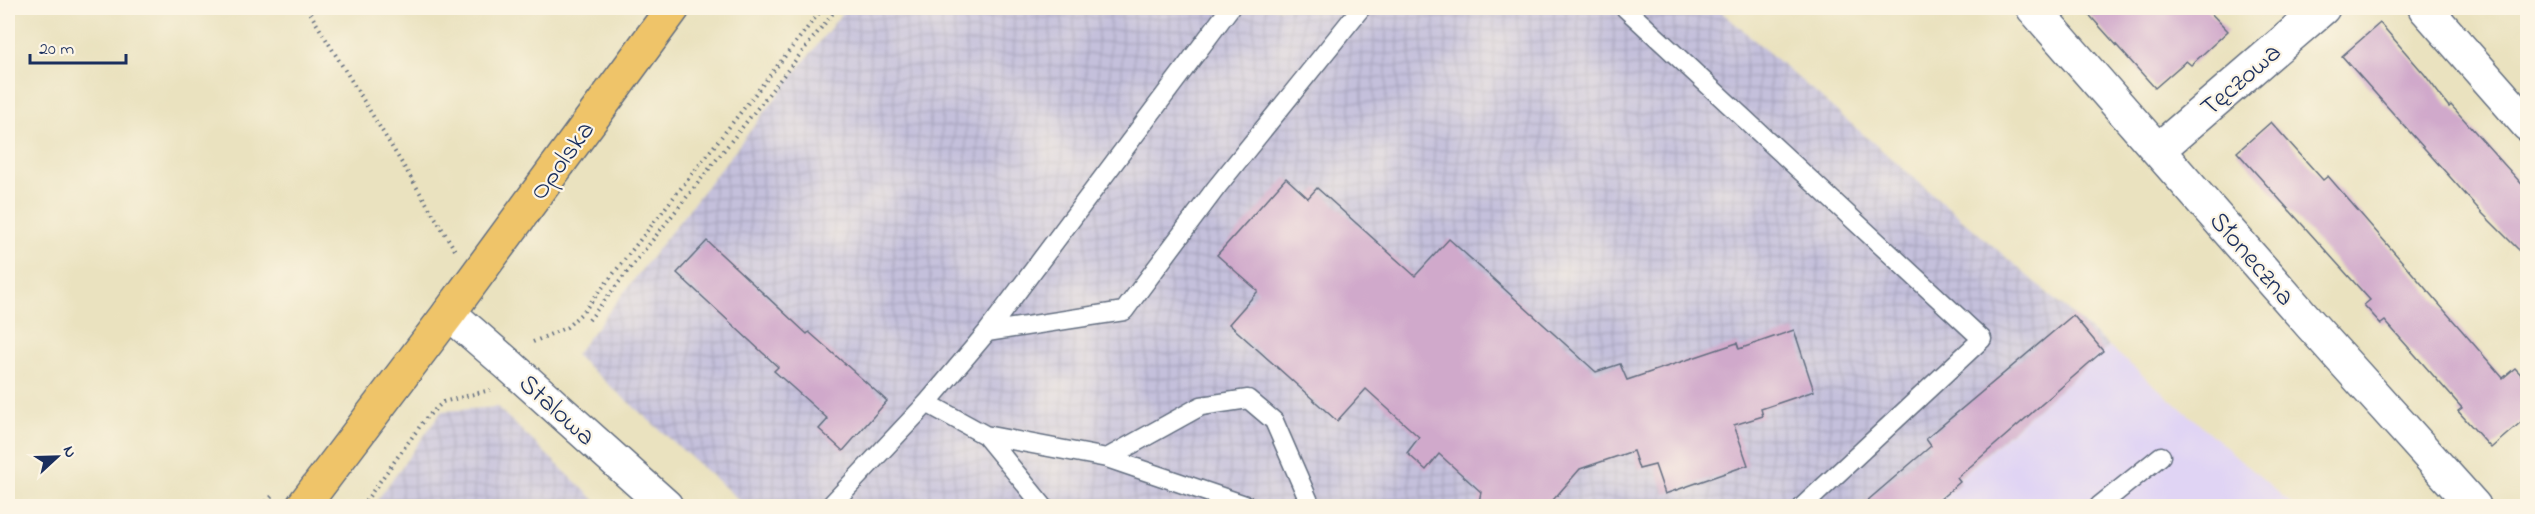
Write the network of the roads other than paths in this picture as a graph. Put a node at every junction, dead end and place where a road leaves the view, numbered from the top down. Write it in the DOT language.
graph roads {
  1 [pos="673,8"];
  2 [pos="1230,8"];
  3 [pos="1361,8"];
  4 [pos="1625,8"];
  5 [pos="2033,8"];
  6 [pos="2323,8"];
  7 [pos="2425,8"];
  8 [pos="2528,125"];
  9 [pos="2158,150"];
  10 [pos="449,314"];
  11 [pos="987,332"];
  12 [pos="927,403"];
  13 [pos="985,435"];
  14 [pos="2161,456"];
  15 [pos="1107,458"];
  16 [pos="303,507"];
  17 [pos="666,507"];
  18 [pos="830,507"];
  19 [pos="1043,507"];
  20 [pos="1248,507"];
  21 [pos="1311,507"];
  22 [pos="1803,507"];
  23 [pos="2099,507"];
  24 [pos="2474,507"];
  1 -- 10 [label="main road, Opolska"];
  2 -- 11 [label="lane"];
  3 -- 11 [label="lane"];
  4 -- 22 [label="lane"];
  5 -- 9 [label="street, Słoneczna"];
  6 -- 9 [label="street, Tęczowa"];
  7 -- 8 [label="street"];
  9 -- 24 [label="street, Słoneczna"];
  10 -- 16 [label="main road, Opolska"];
  10 -- 17 [label="street, Stalowa"];
  11 -- 12 [label="lane"];
  12 -- 13 [label="lane"];
  12 -- 18 [label="lane"];
  13 -- 15 [label="lane"];
  13 -- 19 [label="lane"];
  14 -- 23 [label="lane"];
  15 -- 20 [label="lane"];
  15 -- 21 [label="lane"];
}
